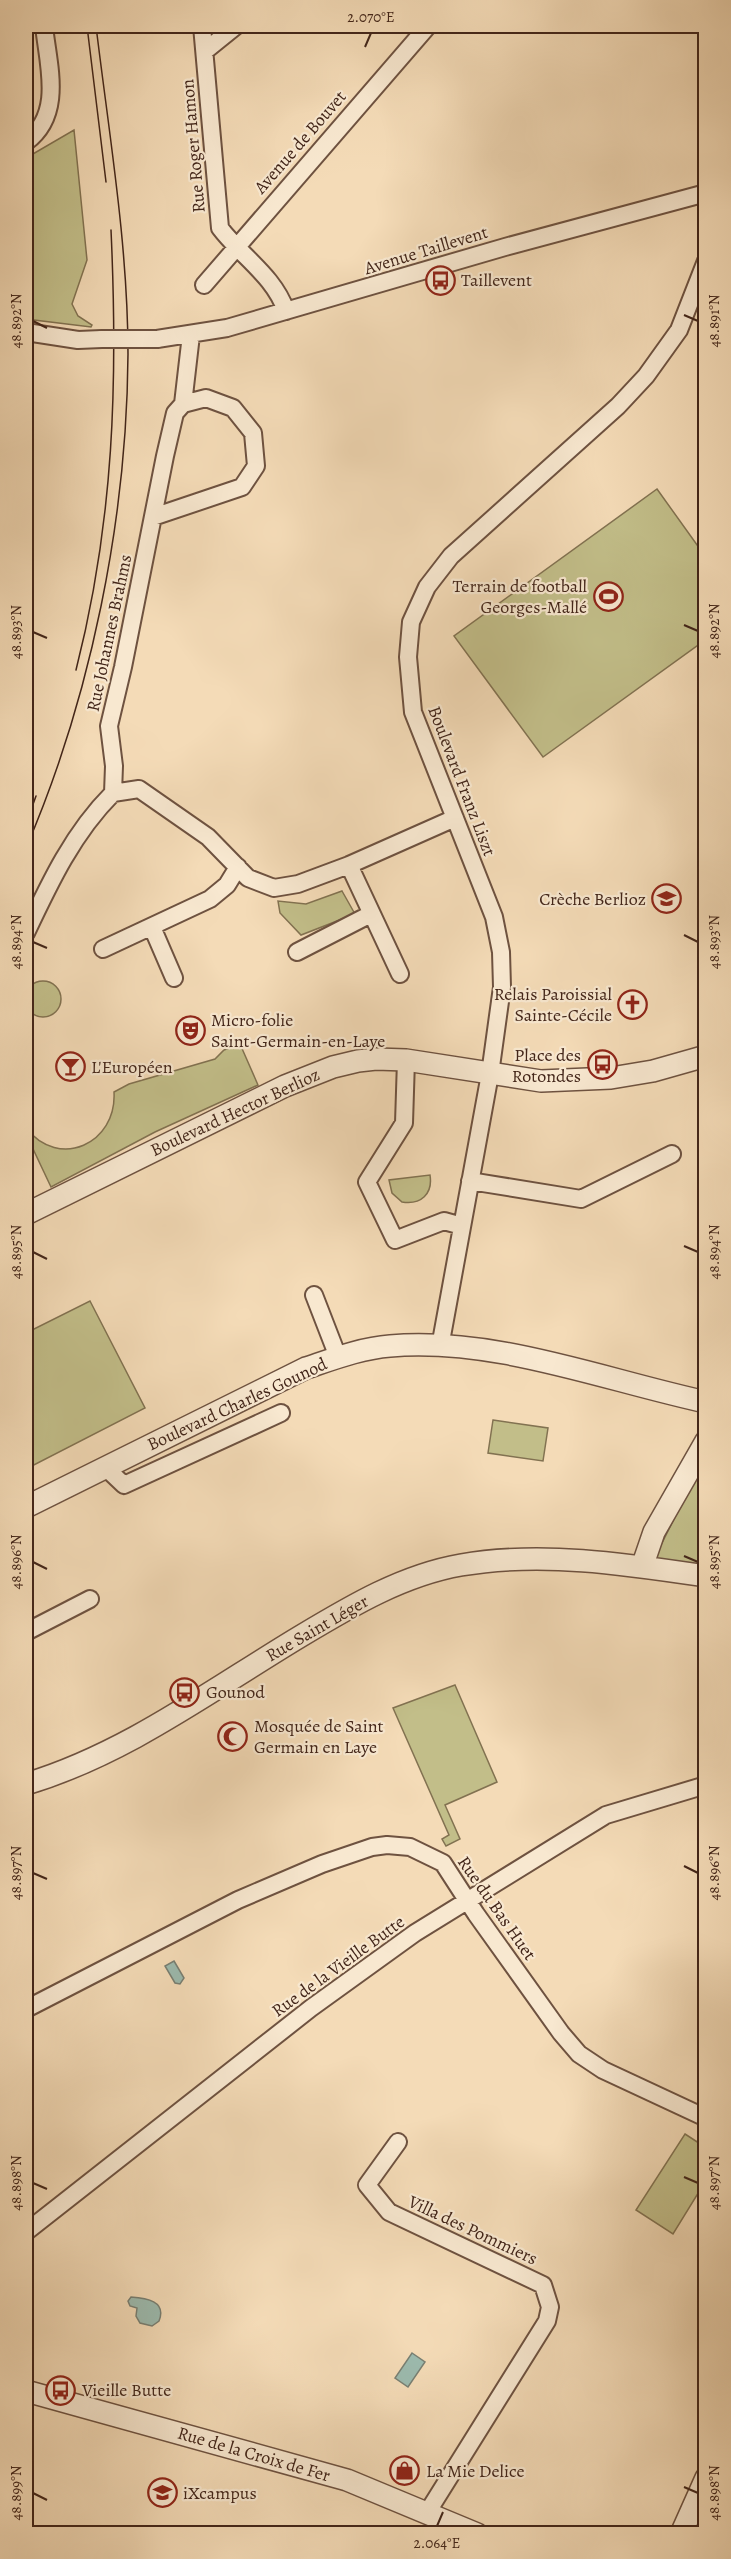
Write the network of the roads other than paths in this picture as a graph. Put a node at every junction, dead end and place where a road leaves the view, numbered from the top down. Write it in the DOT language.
graph roads {
  1 [pos="44,26"];
  2 [pos="202,26"];
  3 [pos="236,26"];
  4 [pos="428,26"];
  5 [pos="205,51"];
  6 [pos="26,142"];
  7 [pos="705,193"];
  8 [pos="234,247"];
  9 [pos="705,261"];
  10 [pos="204,285"];
  11 [pos="286,311"];
  12 [pos="26,332"];
  13 [pos="191,335"];
  14 [pos="183,404"];
  15 [pos="153,518"];
  16 [pos="113,793"];
  17 [pos="455,818"];
  18 [pos="349,865"];
  19 [pos="238,867"];
  20 [pos="371,914"];
  21 [pos="152,927"];
  22 [pos="26,933"];
  23 [pos="103,949"];
  24 [pos="297,952"];
  25 [pos="400,974"];
  26 [pos="174,978"];
  27 [pos="705,1056"];
  28 [pos="406,1060"];
  29 [pos="490,1074"];
  30 [pos="672,1154"];
  31 [pos="470,1181"];
  32 [pos="26,1215"];
  33 [pos="462,1226"];
  34 [pos="314,1295"];
  35 [pos="440,1347"];
  36 [pos="338,1357"];
  37 [pos="705,1402"];
  38 [pos="281,1413"];
  39 [pos="705,1441"];
  40 [pos="105,1467"];
  41 [pos="26,1507"];
  42 [pos="642,1567"];
  43 [pos="705,1576"];
  44 [pos="90,1599"];
  45 [pos="26,1632"];
  46 [pos="26,1784"];
  47 [pos="705,1785"];
  48 [pos="467,1902"];
  49 [pos="26,2009"];
  50 [pos="705,2118"];
  51 [pos="398,2142"];
  52 [pos="26,2232"];
  53 [pos="26,2391"];
  54 [pos="705,2478"];
  55 [pos="427,2513"];
  56 [pos="477,2534"];
  57 [pos="681,2534"];
  1 -- 6 [label="street"];
  2 -- 5 [label="street, Rue Roger Hamon"];
  3 -- 5 [label="street"];
  4 -- 8 [label="street, Avenue de Bouvet"];
  5 -- 8 [label="street, Rue Roger Hamon"];
  7 -- 11 [label="street, Avenue Taillevent"];
  8 -- 10 [label="street, Avenue de Bouvet"];
  8 -- 11 [label="street, Rue Roger Hamon"];
  9 -- 17 [label="street, Boulevard Franz Liszt"];
  11 -- 13 [label="street, Avenue Taillevent"];
  12 -- 13 [label="street, Avenue Taillevent, bridge"];
  13 -- 14 [label="street, Rue Johannes Brahms"];
  14 -- 15 [label="street, Rue Johannes Brahms"];
  14 -- 15 [label="street"];
  15 -- 16 [label="street, Rue Johannes Brahms"];
  16 -- 19 [label="street"];
  16 -- 22 [label="street"];
  17 -- 18 [label="street"];
  17 -- 29 [label="street, Boulevard Franz Liszt"];
  18 -- 19 [label="street"];
  18 -- 20 [label="street"];
  19 -- 21 [label="street"];
  20 -- 24 [label="street"];
  20 -- 25 [label="street"];
  21 -- 23 [label="street"];
  21 -- 26 [label="street"];
  27 -- 29 [label="street, Boulevard Hector Berlioz"];
  28 -- 29 [label="street, Boulevard Hector Berlioz"];
  28 -- 32 [label="street, Boulevard Hector Berlioz"];
  28 -- 33 [label="street"];
  29 -- 31 [label="street, Boulevard Franz Liszt"];
  30 -- 31 [label="street"];
  31 -- 33 [label="street, Boulevard Franz Liszt"];
  33 -- 35 [label="street, Boulevard Franz Liszt"];
  34 -- 36 [label="street"];
  35 -- 36 [label="street, Boulevard Charles Gounod"];
  35 -- 37 [label="street, Boulevard Charles Gounod"];
  36 -- 40 [label="street, Boulevard Charles Gounod"];
  38 -- 40 [label="street"];
  39 -- 42 [label="street"];
  40 -- 41 [label="street, Boulevard Charles Gounod"];
  42 -- 43 [label="street, Rue Saint Léger"];
  42 -- 46 [label="street, Rue Saint Léger"];
  44 -- 45 [label="street"];
  47 -- 48 [label="street, Rue de la Vieille Butte"];
  48 -- 49 [label="street, Rue du Bas Huet"];
  48 -- 50 [label="street, Rue du Bas Huet"];
  48 -- 52 [label="street, Rue de la Vieille Butte"];
  51 -- 55 [label="street, Villa des Pommiers"];
  53 -- 55 [label="street, Rue de la Croix de Fer"];
  54 -- 57 [label="street"];
  55 -- 56 [label="street, Rue de la Croix de Fer"];
}
